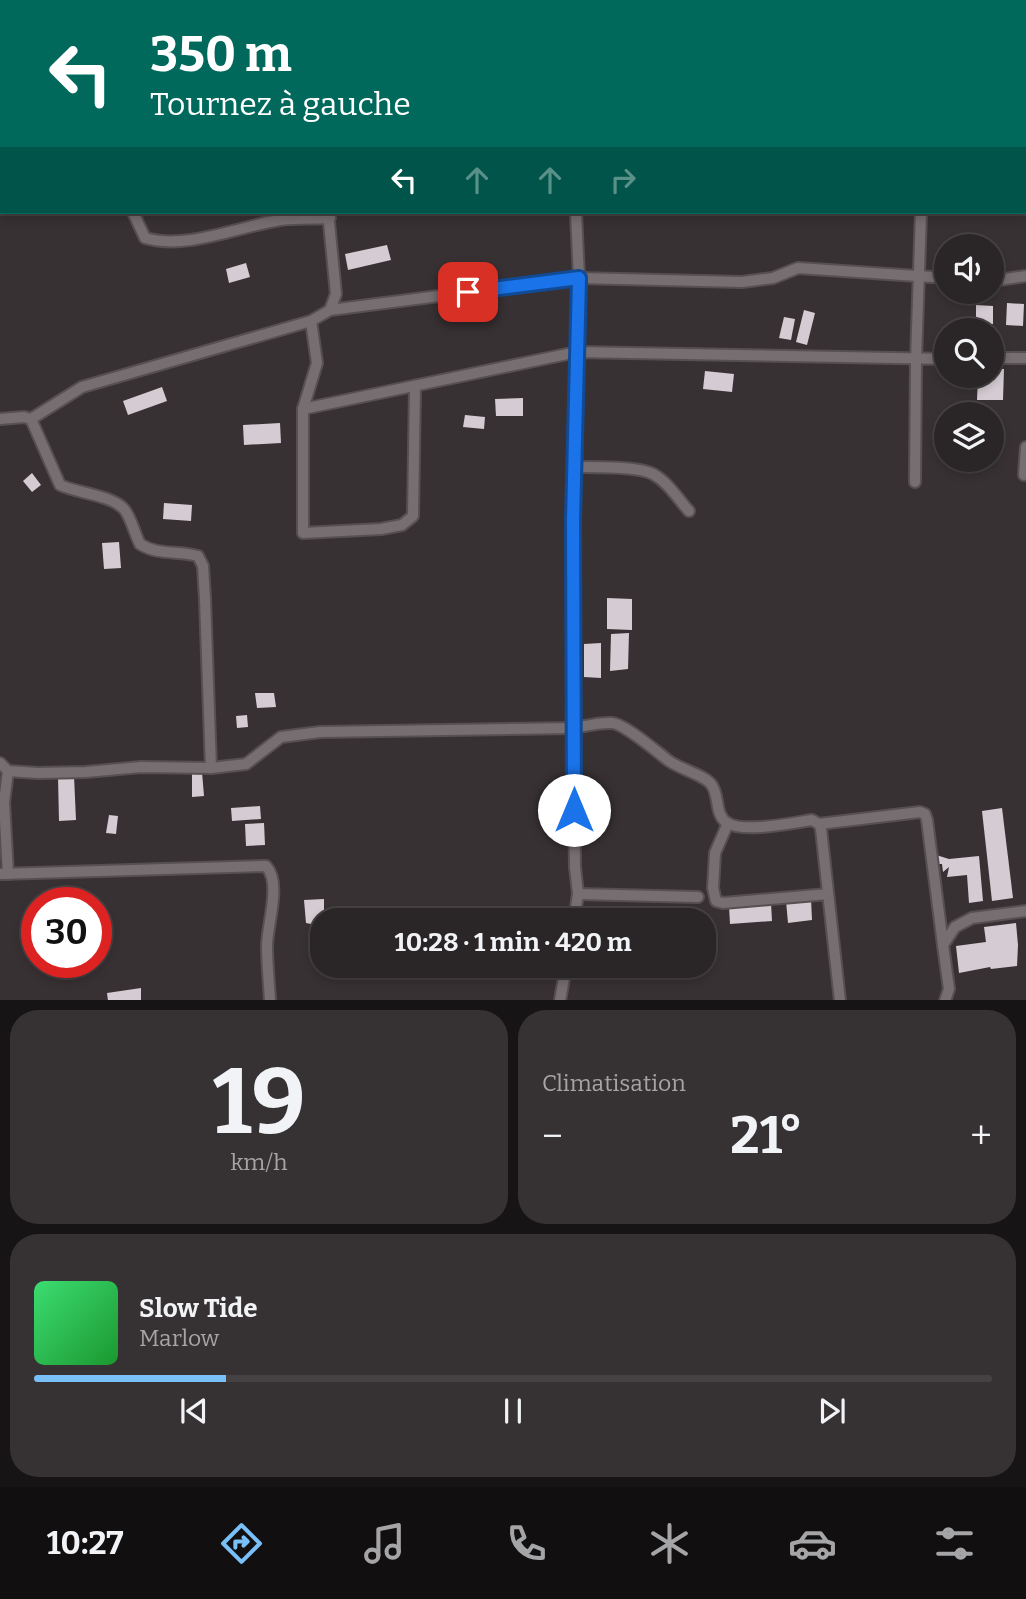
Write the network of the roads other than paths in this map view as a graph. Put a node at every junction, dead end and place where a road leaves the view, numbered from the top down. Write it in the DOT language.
graph roads {
  1 [pos="134,214"];
  2 [pos="576,214"];
  3 [pos="921,214"];
  4 [pos="329,215"];
  5 [pos="919,275"];
  6 [pos="1026,276"];
  7 [pos="934,277"];
  8 [pos="579,278"];
  9 [pos="1004,279"];
  10 [pos="330,310"];
  11 [pos="311,321"];
  12 [pos="577,352"];
  13 [pos="1004,358"];
  14 [pos="1026,358"];
  15 [pos="934,359"];
  16 [pos="916,360"];
  17 [pos="415,386"];
  18 [pos="303,409"];
  19 [pos="0,419"];
  20 [pos="31,419"];
  21 [pos="1026,447"];
  22 [pos="575,467"];
  23 [pos="1024,475"];
  24 [pos="915,482"];
  25 [pos="689,511"];
  26 [pos="575,728"];
  27 [pos="4,767"];
  28 [pos="211,768"];
  29 [pos="728,823"];
  30 [pos="819,824"];
  31 [pos="4,874"];
  32 [pos="578,894"];
  33 [pos="828,894"];
  34 [pos="698,897"];
  35 [pos="576,908"];
  36 [pos="1026,911"];
  37 [pos="943,945"];
  38 [pos="564,978"];
  39 [pos="270,1000"];
  40 [pos="560,1000"];
  41 [pos="840,1000"];
  42 [pos="945,1000"];
  1 -- 4 [label="street"];
  2 -- 8 [label="street"];
  3 -- 5 [label="street"];
  4 -- 10 [label="street"];
  5 -- 7 [label="street"];
  5 -- 8 [label="street"];
  5 -- 16 [label="street"];
  6 -- 9 [label="street"];
  8 -- 10 [label="street"];
  8 -- 12 [label="street"];
  10 -- 11 [label="street"];
  11 -- 18 [label="street"];
  11 -- 20 [label="street"];
  12 -- 16 [label="street"];
  12 -- 17 [label="street"];
  12 -- 22 [label="street"];
  13 -- 14 [label="street"];
  15 -- 16 [label="street"];
  16 -- 24 [label="street"];
  17 -- 18 [label="street"];
  17 -- 18 [label="street"];
  19 -- 20 [label="street"];
  20 -- 28 [label="street"];
  21 -- 23 [label="street"];
  22 -- 25 [label="street"];
  22 -- 26 [label="street"];
  26 -- 28 [label="street"];
  26 -- 29 [label="street"];
  26 -- 32 [label="street"];
  27 -- 28 [label="street"];
  27 -- 31 [label="street"];
  29 -- 30 [label="street"];
  29 -- 33 [label="street"];
  30 -- 33 [label="street"];
  30 -- 37 [label="street"];
  31 -- 39 [label="street"];
  32 -- 34 [label="street"];
  32 -- 35 [label="street"];
  33 -- 41 [label="street"];
  36 -- 37 [label="street"];
  37 -- 42 [label="street"];
  38 -- 40 [label="street"];
}
